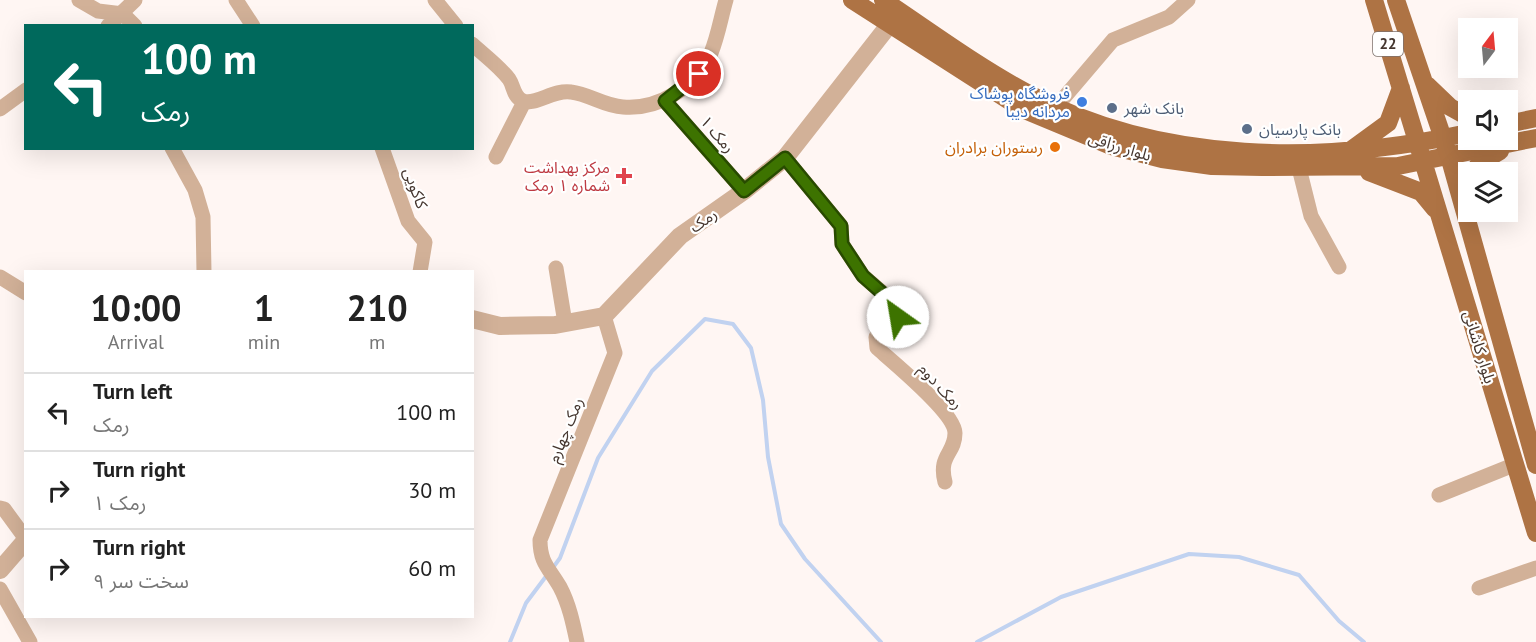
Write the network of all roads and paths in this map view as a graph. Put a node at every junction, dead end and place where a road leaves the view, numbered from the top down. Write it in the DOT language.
graph roads {
  1 [pos="79,0"];
  2 [pos="135,0"];
  3 [pos="236,0"];
  4 [pos="435,0"];
  5 [pos="726,0"];
  6 [pos="852,0"];
  7 [pos="883,0"];
  8 [pos="1188,0"];
  9 [pos="1374,0"];
  10 [pos="1396,0"];
  11 [pos="898,12"];
  12 [pos="123,14"];
  13 [pos="110,24"];
  14 [pos="133,24"];
  15 [pos="252,24"];
  16 [pos="454,24"];
  17 [pos="474,46"];
  18 [pos="1423,82"];
  19 [pos="1401,88"];
  20 [pos="24,91"];
  21 [pos="665,101"];
  22 [pos="524,102"];
  23 [pos="1056,107"];
  24 [pos="0,109"];
  25 [pos="1458,111"];
  26 [pos="1536,118"];
  27 [pos="1518,122"];
  28 [pos="1458,135"];
  29 [pos="1443,138"];
  30 [pos="1536,138"];
  31 [pos="1518,142"];
  32 [pos="1418,144"];
  33 [pos="173,150"];
  34 [pos="383,150"];
  35 [pos="1478,150"];
  36 [pos="1503,150"];
  37 [pos="1449,156"];
  38 [pos="496,157"];
  39 [pos="785,158"];
  40 [pos="1351,159"];
  41 [pos="1424,162"];
  42 [pos="1482,162"];
  43 [pos="1299,168"];
  44 [pos="1458,187"];
  45 [pos="744,191"];
  46 [pos="1442,217"];
  47 [pos="1468,222"];
  48 [pos="1339,267"];
  49 [pos="556,268"];
  50 [pos="204,270"];
  51 [pos="420,270"];
  52 [pos="0,277"];
  53 [pos="1486,285"];
  54 [pos="1463,291"];
  55 [pos="24,292"];
  56 [pos="604,316"];
  57 [pos="474,320"];
  58 [pos="566,323"];
  59 [pos="1534,453"];
  60 [pos="1516,464"];
  61 [pos="945,482"];
  62 [pos="1439,495"];
  63 [pos="0,508"];
  64 [pos="1536,533"];
  65 [pos="24,536"];
  66 [pos="24,541"];
  67 [pos="1536,568"];
  68 [pos="0,570"];
  69 [pos="1479,588"];
  70 [pos="0,589"];
  71 [pos="30,642"];
  72 [pos="577,642"];
  1 -- 12 [label="street"];
  2 -- 12 [label="street"];
  3 -- 15 [label="street"];
  4 -- 16 [label="street"];
  5 -- 21 [label="street"];
  6 -- 11 [label="main road, بلوار رزاقی"];
  7 -- 11 [label="main road, بلوار رزاقی"];
  8 -- 23 [label="street"];
  9 -- 19 [label="main road, 22"];
  10 -- 18 [label="main road, 22"];
  11 -- 23 [label="main road, بلوار رزاقی"];
  11 -- 39 [label="street, رمک"];
  11 -- 43 [label="main road, بلوار رزاقی"];
  12 -- 13 [label="street"];
  12 -- 14 [label="street"];
  17 -- 22 [label="street"];
  18 -- 25 [label="main road"];
  18 -- 29 [label="main road, 22"];
  19 -- 32 [label="main road, 22"];
  19 -- 40 [label="main road"];
  20 -- 24 [label="street"];
  21 -- 22 [label="street"];
  21 -- 45 [label="street, رمک ۱"];
  22 -- 38 [label="street"];
  23 -- 40 [label="main road, بلوار رزاقی"];
  26 -- 27 [label="main road"];
  28 -- 29 [label="main road, بلوار رزاقی"];
  29 -- 32 [label="main road, بلوار رزاقی"];
  29 -- 37 [label="main road, 22"];
  30 -- 31 [label="main road, بلوار رزاقی"];
  32 -- 40 [label="main road, بلوار رزاقی"];
  32 -- 41 [label="main road, 22"];
  33 -- 50 [label="street"];
  34 -- 51 [label="street, کاکویی"];
  35 -- 37 [label="main road, بلوار رزاقی"];
  36 -- 42 [label="main road"];
  37 -- 41 [label="main road, بلوار رزاقی"];
  37 -- 44 [label="main road, بلوار کاشانی"];
  39 -- 45 [label="street, رمک"];
  39 -- 61 [label="street, رمک دوم"];
  40 -- 41 [label="main road, بلوار رزاقی"];
  40 -- 43 [label="main road, بلوار رزاقی"];
  40 -- 46 [label="main road"];
  41 -- 46 [label="main road, بلوار کاشانی"];
  43 -- 48 [label="street"];
  45 -- 56 [label="street, رمک"];
  46 -- 54 [label="main road, بلوار کاشانی"];
  47 -- 53 [label="main road, بلوار کاشانی"];
  49 -- 58 [label="street"];
  52 -- 55 [label="street"];
  53 -- 54 [label="main road"];
  53 -- 59 [label="main road, بلوار کاشانی"];
  54 -- 60 [label="main road, بلوار کاشانی"];
  56 -- 58 [label="street"];
  56 -- 72 [label="street, رمک چهارم"];
  57 -- 58 [label="street"];
  60 -- 62 [label="street"];
  60 -- 64 [label="main road, بلوار کاشانی"];
  63 -- 65 [label="street"];
  66 -- 68 [label="street"];
  67 -- 69 [label="street"];
  70 -- 71 [label="street"];
}
